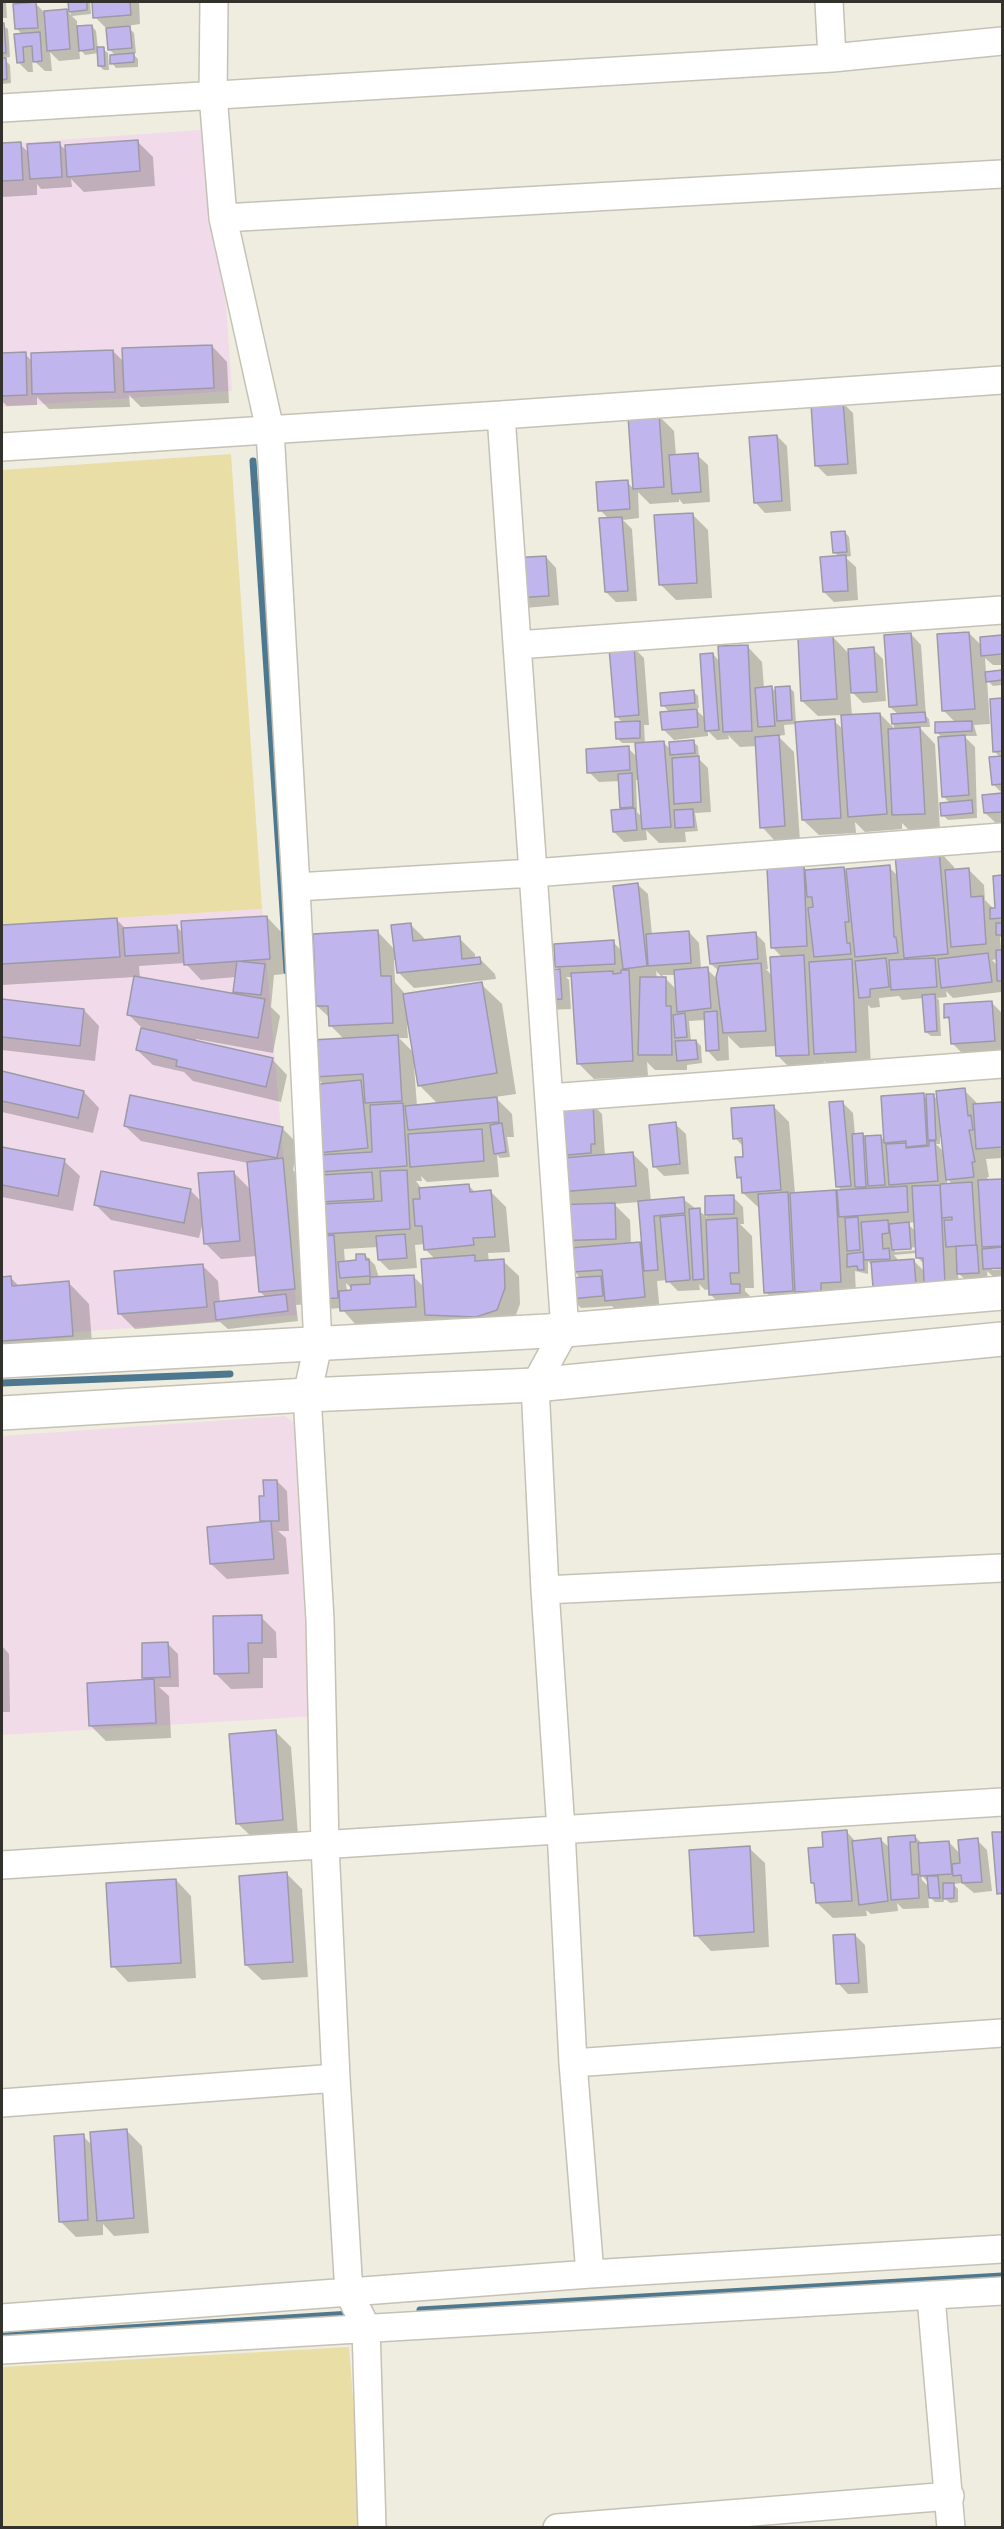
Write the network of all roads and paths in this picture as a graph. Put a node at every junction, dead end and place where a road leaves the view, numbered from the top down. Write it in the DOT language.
graph roads {
  1 [pos="214,2"];
  2 [pos="829,2"];
  3 [pos="1002,41"];
  4 [pos="832,58"];
  5 [pos="213,94"];
  6 [pos="2,108"];
  7 [pos="1002,174"];
  8 [pos="223,218"];
  9 [pos="1002,380"];
  10 [pos="501,415"];
  11 [pos="270,430"];
  12 [pos="2,447"];
  13 [pos="1002,610"];
  14 [pos="518,645"];
  15 [pos="1002,837"];
  16 [pos="533,873"];
  17 [pos="296,887"];
  18 [pos="1002,1064"];
  19 [pos="549,1098"];
  20 [pos="1002,1293"];
  21 [pos="565,1330"];
  22 [pos="1002,1340"];
  23 [pos="318,1345"];
  24 [pos="2,1361"];
  25 [pos="536,1385"];
  26 [pos="308,1395"];
  27 [pos="2,1413"];
  28 [pos="1002,1568"];
  29 [pos="545,1590"];
  30 [pos="1002,1802"];
  31 [pos="561,1830"];
  32 [pos="326,1845"];
  33 [pos="2,1865"];
  34 [pos="1002,2033"];
  35 [pos="573,2063"];
  36 [pos="336,2078"];
  37 [pos="2,2103"];
  38 [pos="1002,2249"];
  39 [pos="590,2274"];
  40 [pos="1002,2291"];
  41 [pos="349,2293"];
  42 [pos="931,2297"];
  43 [pos="2,2318"];
  44 [pos="366,2327"];
  45 [pos="2,2350"];
  46 [pos="950,2496"];
  47 [pos="372,2528"];
  48 [pos="557,2528"];
  49 [pos="951,2528"];
  1 -- 5 [label="street"];
  2 -- 4 [label="street"];
  3 -- 4 [label="street"];
  4 -- 5 [label="street"];
  5 -- 6 [label="street"];
  5 -- 8 [label="street"];
  7 -- 8 [label="street"];
  8 -- 11 [label="street"];
  9 -- 10 [label="street"];
  10 -- 11 [label="street"];
  10 -- 14 [label="street"];
  11 -- 12 [label="street"];
  11 -- 17 [label="street"];
  13 -- 14 [label="street"];
  14 -- 16 [label="street"];
  15 -- 16 [label="street"];
  16 -- 17 [label="street"];
  16 -- 19 [label="street"];
  17 -- 23 [label="street"];
  18 -- 19 [label="street"];
  19 -- 21 [label="street"];
  20 -- 21 [label="street"];
  21 -- 23 [label="street"];
  21 -- 25 [label="street"];
  22 -- 25 [label="street"];
  23 -- 24 [label="street"];
  23 -- 26 [label="street"];
  25 -- 26 [label="street"];
  25 -- 29 [label="street"];
  26 -- 27 [label="street"];
  26 -- 32 [label="street"];
  28 -- 29 [label="street"];
  29 -- 31 [label="street"];
  30 -- 31 [label="street"];
  31 -- 32 [label="street"];
  31 -- 35 [label="street"];
  32 -- 33 [label="street"];
  32 -- 36 [label="street"];
  34 -- 35 [label="street"];
  35 -- 39 [label="street"];
  36 -- 37 [label="street"];
  36 -- 41 [label="street"];
  38 -- 39 [label="street"];
  39 -- 41 [label="street"];
  40 -- 42 [label="street"];
  41 -- 43 [label="street"];
  41 -- 44 [label="street"];
  42 -- 44 [label="street"];
  42 -- 46 [label="street"];
  44 -- 45 [label="street"];
  44 -- 47 [label="street"];
  46 -- 48 [label="street"];
  46 -- 49 [label="street"];
}
